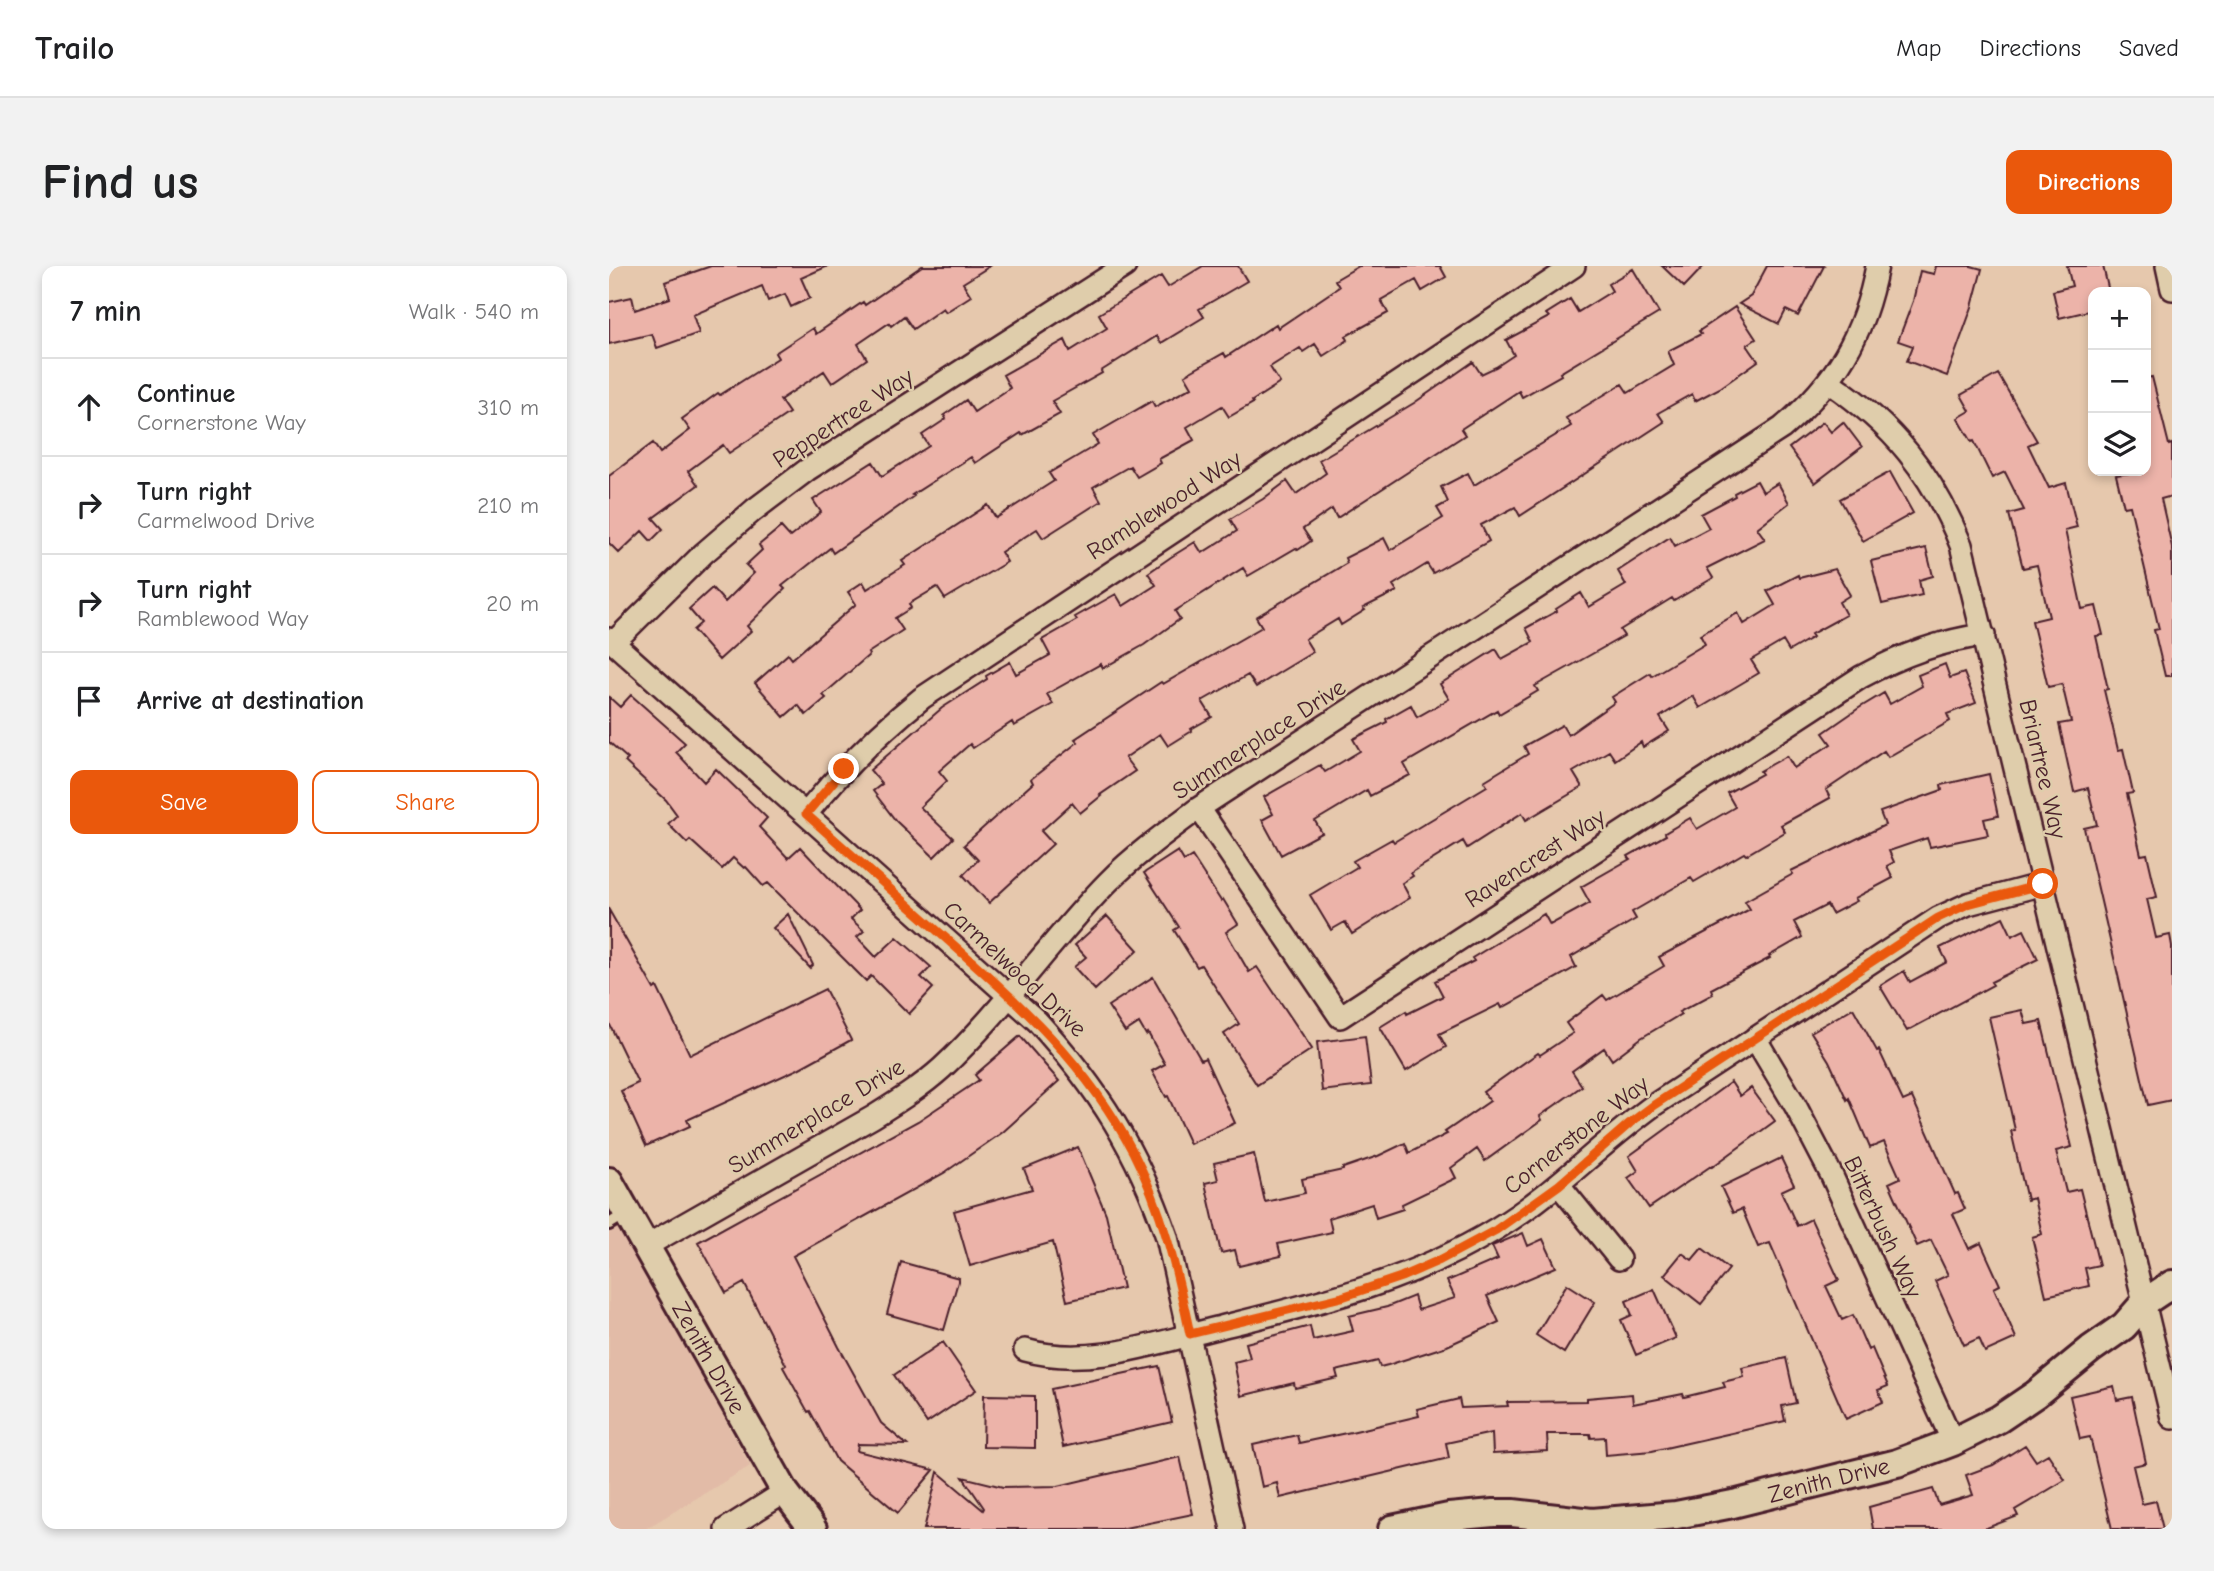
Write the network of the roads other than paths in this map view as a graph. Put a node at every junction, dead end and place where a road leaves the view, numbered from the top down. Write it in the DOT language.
graph roads {
  1 [pos="1125,266"];
  2 [pos="1574,266"];
  3 [pos="1877,266"];
  4 [pos="2167,266"];
  5 [pos="2172,289"];
  6 [pos="1829,382"];
  7 [pos="1984,635"];
  8 [pos="611,641"];
  9 [pos="1199,808"];
  10 [pos="806,814"];
  11 [pos="2043,884"];
  12 [pos="1009,995"];
  13 [pos="1755,1038"];
  14 [pos="609,1181"];
  15 [pos="1559,1185"];
  16 [pos="618,1219"];
  17 [pos="646,1246"];
  18 [pos="1619,1259"];
  19 [pos="2172,1284"];
  20 [pos="2145,1302"];
  21 [pos="1190,1334"];
  22 [pos="1025,1350"];
  23 [pos="2172,1418"];
  24 [pos="1953,1443"];
  25 [pos="785,1492"];
  26 [pos="1513,1521"];
  27 [pos="726,1529"];
  28 [pos="813,1529"];
  29 [pos="1232,1529"];
  30 [pos="1392,1529"];
  1 -- 8 [label="street, Peppertree Way"];
  2 -- 10 [label="street, Ramblewood Way"];
  3 -- 6 [label="street, Summerplace Drive"];
  4 -- 5 [label="street"];
  6 -- 7 [label="street, Briartree Way"];
  6 -- 9 [label="street, Summerplace Drive"];
  7 -- 9 [label="street, Ravencrest Way"];
  7 -- 11 [label="street, Briartree Way"];
  8 -- 10 [label="street, Carmelwood Drive"];
  9 -- 12 [label="street, Summerplace Drive"];
  10 -- 12 [label="street, Carmelwood Drive"];
  11 -- 13 [label="street, Cornerstone Way"];
  11 -- 20 [label="street, Briartree Way"];
  12 -- 17 [label="street, Summerplace Drive"];
  12 -- 21 [label="street, Carmelwood Drive"];
  13 -- 15 [label="street, Cornerstone Way"];
  13 -- 24 [label="street, Bitterbush Way"];
  14 -- 16 [label="street, Zenith Drive"];
  15 -- 18 [label="street"];
  15 -- 21 [label="street, Cornerstone Way"];
  16 -- 17 [label="street, Zenith Drive"];
  17 -- 25 [label="street, Zenith Drive"];
  19 -- 20 [label="street, Zenith Drive"];
  20 -- 23 [label="street, Briartree Way"];
  20 -- 24 [label="street, Zenith Drive"];
  21 -- 22 [label="street, Cornerstone Way"];
  21 -- 29 [label="street, Carmelwood Drive"];
  24 -- 26 [label="street, Zenith Drive"];
  25 -- 27 [label="street"];
  25 -- 28 [label="street, Zenith Drive"];
  26 -- 30 [label="street, Zenith Drive"];
}
